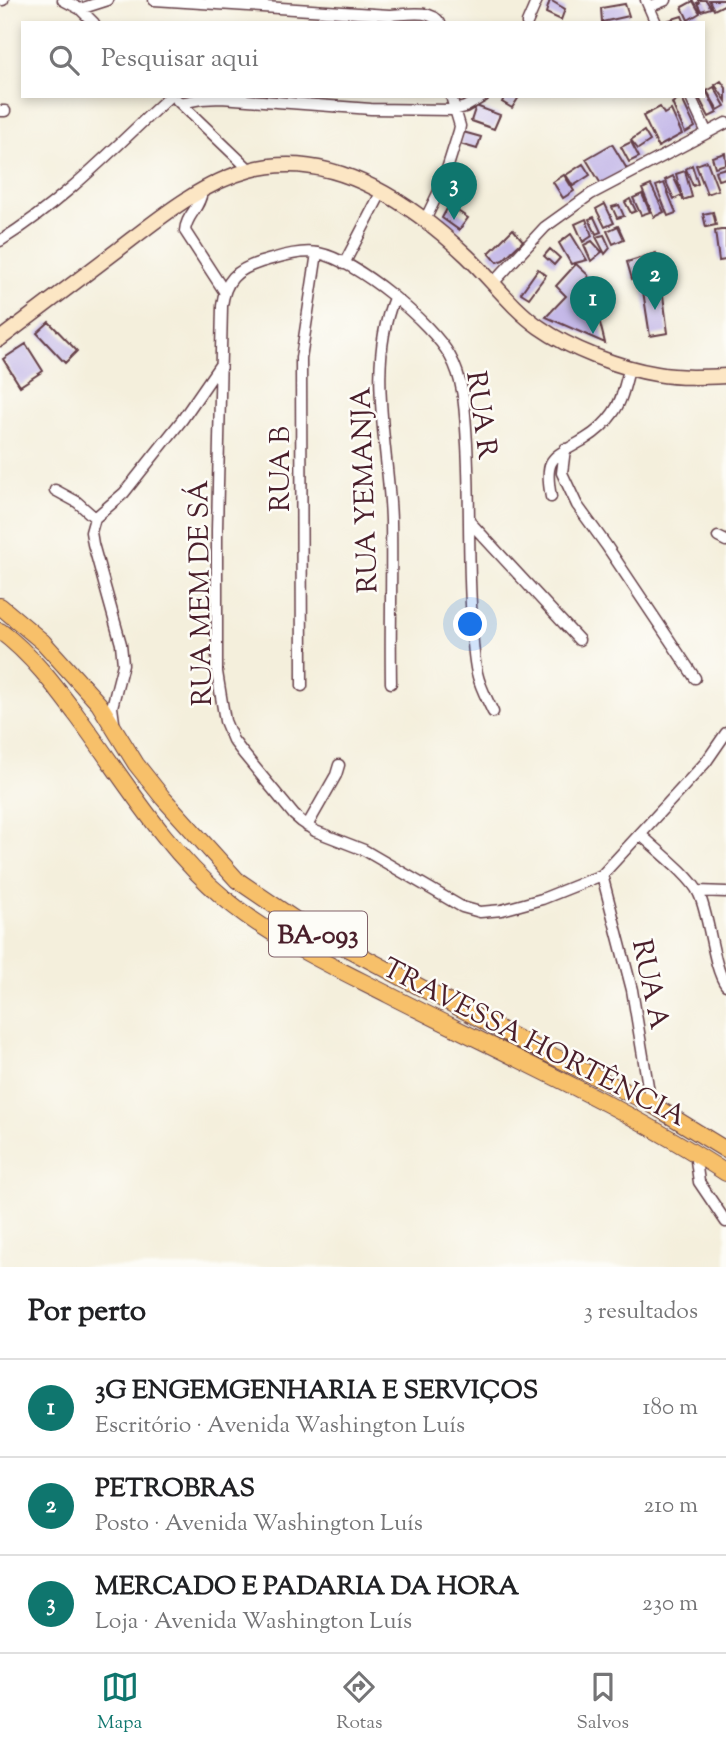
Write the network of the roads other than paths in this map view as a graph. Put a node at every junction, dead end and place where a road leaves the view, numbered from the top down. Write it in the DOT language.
graph roads {
  1 [pos="63,0"];
  2 [pos="108,0"];
  3 [pos="154,0"];
  4 [pos="537,0"];
  5 [pos="666,0"];
  6 [pos="648,4"];
  7 [pos="80,9"];
  8 [pos="92,21"];
  9 [pos="439,21"];
  10 [pos="528,21"];
  11 [pos="655,21"];
  12 [pos="451,98"];
  13 [pos="481,98"];
  14 [pos="691,98"];
  15 [pos="174,99"];
  16 [pos="454,110"];
  17 [pos="726,123"];
  18 [pos="706,133"];
  19 [pos="250,170"];
  20 [pos="202,191"];
  21 [pos="382,191"];
  22 [pos="425,220"];
  23 [pos="0,241"];
  24 [pos="317,253"];
  25 [pos="344,264"];
  26 [pos="493,283"];
  27 [pos="224,291"];
  28 [pos="394,298"];
  29 [pos="0,339"];
  30 [pos="222,363"];
  31 [pos="630,367"];
  32 [pos="726,376"];
  33 [pos="565,449"];
  34 [pos="55,491"];
  35 [pos="551,498"];
  36 [pos="95,518"];
  37 [pos="469,521"];
  38 [pos="0,606"];
  39 [pos="0,631"];
  40 [pos="579,640"];
  41 [pos="695,678"];
  42 [pos="391,683"];
  43 [pos="302,686"];
  44 [pos="493,712"];
  45 [pos="726,733"];
  46 [pos="136,764"];
  47 [pos="339,765"];
  48 [pos="307,826"];
  49 [pos="641,835"];
  50 [pos="602,875"];
  51 [pos="698,891"];
  52 [pos="726,892"];
  53 [pos="726,985"];
  54 [pos="651,1104"];
  55 [pos="726,1150"];
  56 [pos="695,1153"];
  57 [pos="726,1173"];
  58 [pos="726,1222"];
  1 -- 7 [label="street"];
  2 -- 7 [label="street"];
  3 -- 9 [label="street"];
  4 -- 10 [label="street"];
  5 -- 6 [label="street"];
  6 -- 11 [label="street"];
  7 -- 8 [label="street"];
  12 -- 16 [label="street"];
  13 -- 16 [label="street"];
  14 -- 18 [label="street"];
  15 -- 16 [label="street"];
  15 -- 19 [label="street"];
  15 -- 23 [label="street"];
  16 -- 22 [label="street"];
  17 -- 18 [label="street"];
  18 -- 26 [label="street"];
  19 -- 20 [label="main road"];
  19 -- 21 [label="main road"];
  20 -- 27 [label="street"];
  20 -- 29 [label="main road"];
  21 -- 22 [label="main road"];
  21 -- 25 [label="street"];
  22 -- 26 [label="main road"];
  24 -- 25 [label="street, RUA R"];
  24 -- 27 [label="street"];
  24 -- 43 [label="street, RUA B"];
  25 -- 28 [label="street, RUA R"];
  26 -- 31 [label="main road"];
  27 -- 30 [label="street, RUA MEM DE SÁ"];
  28 -- 37 [label="street, RUA R"];
  28 -- 42 [label="street, RUA YEMANJA"];
  30 -- 36 [label="street"];
  30 -- 48 [label="street, RUA MEM DE SÁ"];
  31 -- 32 [label="main road"];
  31 -- 33 [label="street"];
  33 -- 35 [label="street"];
  33 -- 41 [label="street"];
  34 -- 36 [label="street"];
  36 -- 46 [label="street"];
  37 -- 40 [label="street"];
  37 -- 44 [label="street, RUA R"];
  38 -- 46 [label="main road, TRAVESSA HORTÊNCIA / BA-093"];
  39 -- 56 [label="main road, TRAVESSA HORTÊNCIA / BA-093"];
  45 -- 49 [label="street, RUA MEM DE SÁ"];
  46 -- 54 [label="main road, TRAVESSA HORTÊNCIA / BA-093"];
  47 -- 48 [label="street"];
  48 -- 50 [label="street, RUA MEM DE SÁ"];
  49 -- 50 [label="street, RUA MEM DE SÁ"];
  49 -- 51 [label="street"];
  50 -- 54 [label="street, RUA A"];
  51 -- 52 [label="street"];
  51 -- 53 [label="street"];
  54 -- 55 [label="main road, TRAVESSA HORTÊNCIA / BA-093"];
  56 -- 57 [label="main road, TRAVESSA HORTÊNCIA / BA-093"];
  56 -- 58 [label="street"];
}
